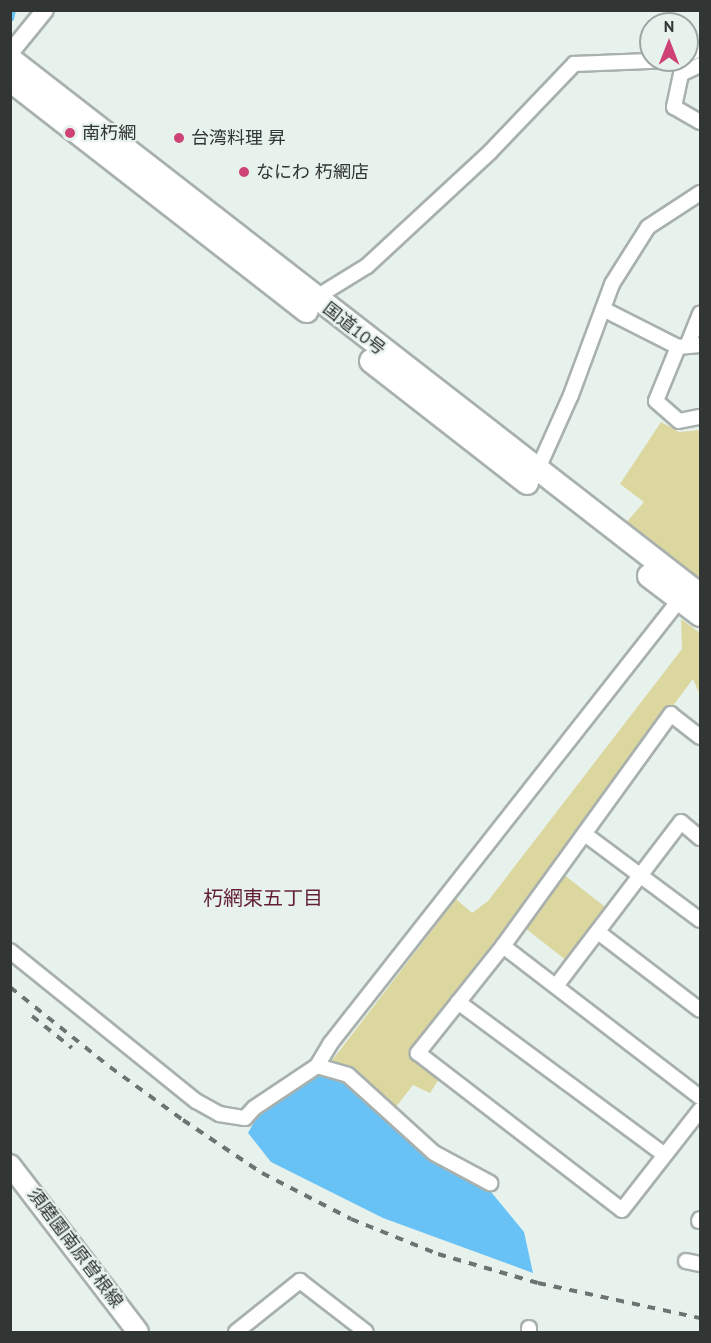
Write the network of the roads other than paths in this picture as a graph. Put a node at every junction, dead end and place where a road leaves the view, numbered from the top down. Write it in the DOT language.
graph roads {
  1 [pos="45,10"];
  2 [pos="10,53"];
  3 [pos="10,58"];
  4 [pos="639,61"];
  5 [pos="700,64"];
  6 [pos="10,80"];
  7 [pos="700,122"];
  8 [pos="700,192"];
  9 [pos="315,298"];
  10 [pos="605,310"];
  11 [pos="700,314"];
  12 [pos="688,346"];
  13 [pos="700,417"];
  14 [pos="537,471"];
  15 [pos="690,594"];
  16 [pos="700,615"];
  17 [pos="700,736"];
  18 [pos="586,835"];
  19 [pos="700,838"];
  20 [pos="641,875"];
  21 [pos="700,920"];
  22 [pos="598,932"];
  23 [pos="503,946"];
  24 [pos="10,951"];
  25 [pos="556,986"];
  26 [pos="458,1002"];
  27 [pos="700,1010"];
  28 [pos="317,1066"];
  29 [pos="700,1097"];
  30 [pos="700,1110"];
  31 [pos="665,1155"];
  32 [pos="10,1165"];
  33 [pos="490,1183"];
  34 [pos="686,1261"];
  35 [pos="700,1264"];
  36 [pos="138,1332"];
  37 [pos="236,1332"];
  38 [pos="366,1332"];
  1 -- 2 [label="street"];
  3 -- 9 [label="highway, 国道10号"];
  4 -- 9 [label="street"];
  5 -- 7 [label="street"];
  6 -- 15 [label="highway, 国道10号"];
  8 -- 10 [label="street"];
  9 -- 14 [label="highway, 国道10号"];
  10 -- 12 [label="street"];
  10 -- 14 [label="street"];
  11 -- 12 [label="street"];
  12 -- 13 [label="street"];
  14 -- 15 [label="highway, 国道10号"];
  15 -- 16 [label="highway, 国道10号"];
  15 -- 28 [label="street"];
  17 -- 18 [label="street"];
  18 -- 20 [label="street"];
  18 -- 23 [label="street"];
  19 -- 20 [label="street"];
  20 -- 21 [label="street"];
  20 -- 22 [label="street"];
  22 -- 25 [label="street"];
  22 -- 27 [label="street"];
  23 -- 25 [label="street"];
  23 -- 26 [label="street"];
  24 -- 28 [label="street"];
  25 -- 29 [label="street"];
  26 -- 31 [label="street"];
  26 -- 31 [label="street"];
  28 -- 33 [label="street"];
  30 -- 31 [label="street"];
  32 -- 36 [label="main road, 須磨園南原曽根線"];
  34 -- 35 [label="street"];
  37 -- 38 [label="street"];
}
